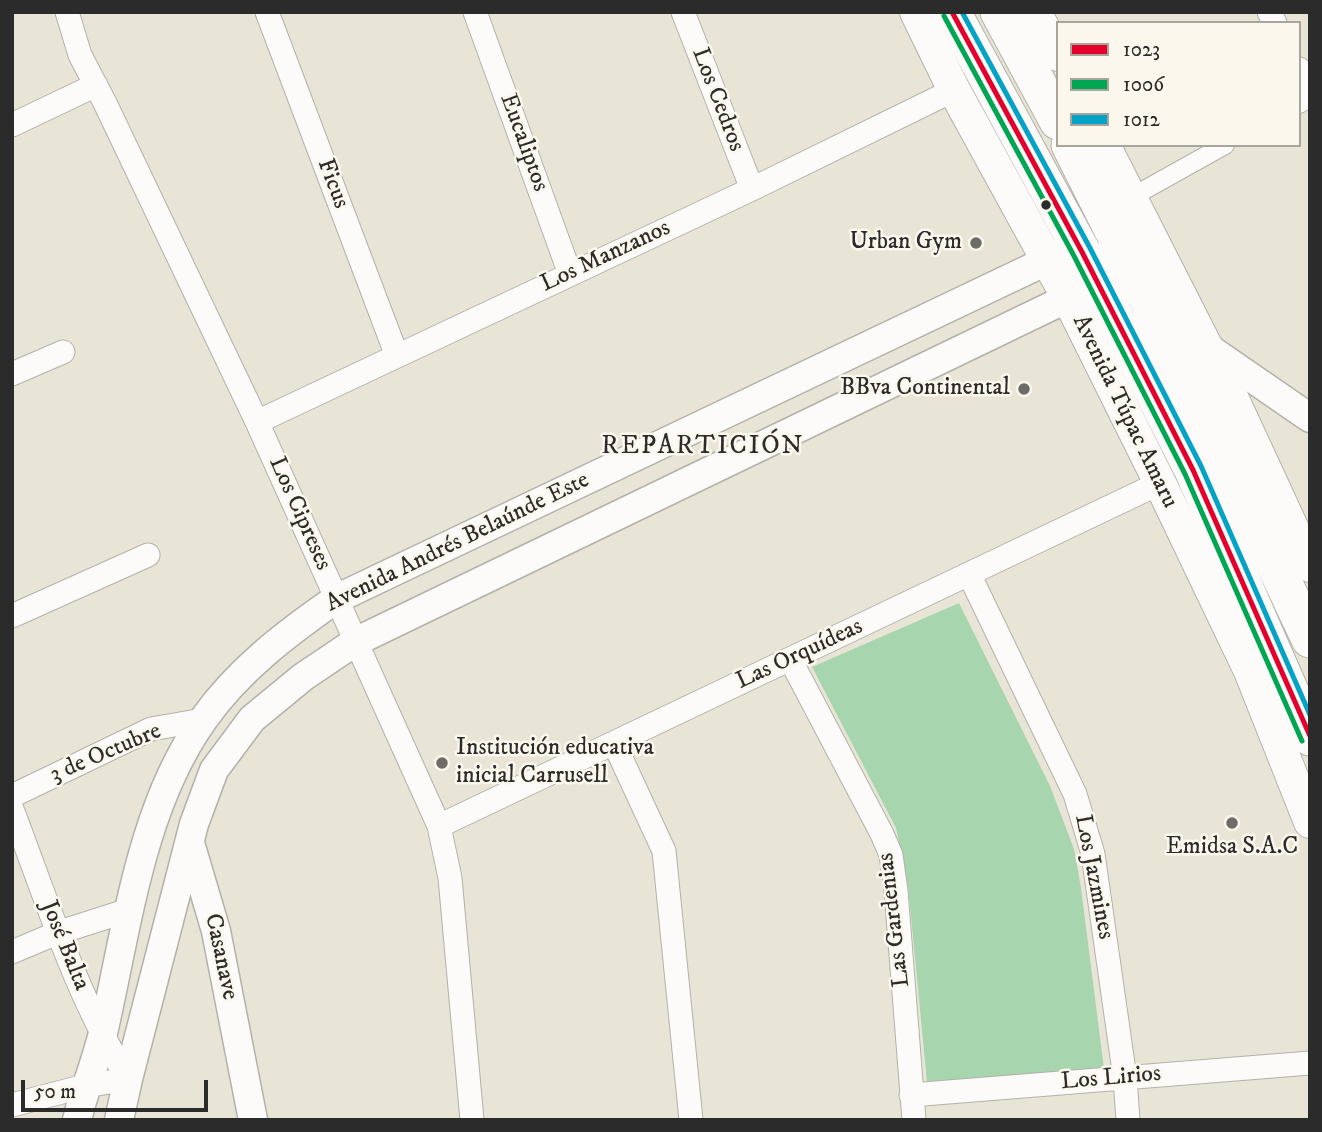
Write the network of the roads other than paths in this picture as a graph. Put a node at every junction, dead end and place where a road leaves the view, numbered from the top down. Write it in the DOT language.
graph roads {
  1 [pos="67,12"];
  2 [pos="268,12"];
  3 [pos="475,12"];
  4 [pos="683,12"];
  5 [pos="916,12"];
  6 [pos="952,12"];
  7 [pos="999,12"];
  8 [pos="1035,12"];
  9 [pos="1056,51"];
  10 [pos="1301,73"];
  11 [pos="96,85"];
  12 [pos="1310,89"];
  13 [pos="954,90"];
  14 [pos="1056,117"];
  15 [pos="12,125"];
  16 [pos="1071,147"];
  17 [pos="1105,147"];
  18 [pos="1221,147"];
  19 [pos="752,189"];
  20 [pos="1130,198"];
  21 [pos="1082,252"];
  22 [pos="1047,261"];
  23 [pos="570,274"];
  24 [pos="1068,298"];
  25 [pos="1150,302"];
  26 [pos="1116,318"];
  27 [pos="63,352"];
  28 [pos="397,356"];
  29 [pos="1194,357"];
  30 [pos="12,374"];
  31 [pos="1230,393"];
  32 [pos="1310,418"];
  33 [pos="257,422"];
  34 [pos="1310,425"];
  35 [pos="1160,484"];
  36 [pos="148,555"];
  37 [pos="1310,566"];
  38 [pos="969,574"];
  39 [pos="336,599"];
  40 [pos="12,616"];
  41 [pos="1310,639"];
  42 [pos="355,642"];
  43 [pos="790,659"];
  44 [pos="203,720"];
  45 [pos="1310,737"];
  46 [pos="614,743"];
  47 [pos="12,796"];
  48 [pos="12,809"];
  49 [pos="158,809"];
  50 [pos="1310,822"];
  51 [pos="439,826"];
  52 [pos="190,841"];
  53 [pos="129,910"];
  54 [pos="57,933"];
  55 [pos="12,952"];
  56 [pos="102,1037"];
  57 [pos="1310,1063"];
  58 [pos="1125,1078"];
  59 [pos="128,1079"];
  60 [pos="85,1086"];
  61 [pos="911,1095"];
  62 [pos="12,1105"];
  63 [pos="77,1120"];
  64 [pos="120,1120"];
  65 [pos="253,1120"];
  66 [pos="472,1120"];
  67 [pos="691,1120"];
  68 [pos="914,1120"];
  69 [pos="1128,1120"];
  1 -- 11 [label="street, Los Cipreses"];
  2 -- 28 [label="street, Ficus"];
  3 -- 23 [label="street, Eucaliptos"];
  4 -- 19 [label="street, Los Cedros"];
  5 -- 13 [label="main road, Avenida Túpac Amaru"];
  6 -- 21 [label="highway, Avenida Túpac Amaru"];
  7 -- 14 [label="highway"];
  8 -- 9 [label="main road"];
  10 -- 12 [label="street"];
  11 -- 15 [label="street"];
  11 -- 33 [label="street, Los Cipreses"];
  13 -- 19 [label="street, Los Manzanos"];
  13 -- 22 [label="main road, Avenida Túpac Amaru"];
  16 -- 25 [label="highway"];
  17 -- 20 [label="main road"];
  18 -- 20 [label="street"];
  19 -- 23 [label="street, Los Manzanos"];
  20 -- 29 [label="main road"];
  21 -- 22 [label="street, Avenida Andrés Belaúnde Este"];
  21 -- 25 [label="street"];
  21 -- 26 [label="highway, Avenida Túpac Amaru"];
  22 -- 24 [label="main road, Avenida Túpac Amaru"];
  22 -- 39 [label="street, Avenida Andrés Belaúnde Este"];
  23 -- 28 [label="street, Los Manzanos"];
  24 -- 26 [label="street"];
  24 -- 35 [label="main road, Avenida Túpac Amaru"];
  24 -- 42 [label="street, Avenida Andrés Belaúnde Este"];
  25 -- 29 [label="highway"];
  26 -- 29 [label="street"];
  26 -- 45 [label="highway, Avenida Túpac Amaru"];
  27 -- 30 [label="street"];
  28 -- 33 [label="street, Los Manzanos"];
  29 -- 31 [label="main road"];
  29 -- 32 [label="street"];
  29 -- 41 [label="highway"];
  31 -- 34 [label="street"];
  31 -- 37 [label="main road"];
  33 -- 39 [label="street, Los Cipreses"];
  35 -- 38 [label="street, Las Orquídeas"];
  35 -- 50 [label="main road, Avenida Túpac Amaru"];
  36 -- 40 [label="street"];
  38 -- 43 [label="street, Las Orquídeas"];
  38 -- 58 [label="street, Los Jazmines"];
  39 -- 42 [label="street, Los Cipreses"];
  39 -- 44 [label="street, Avenida Andrés Belaúnde Este"];
  42 -- 51 [label="street, Los Cipreses"];
  42 -- 52 [label="street, Avenida Andrés Belaúnde Este"];
  43 -- 46 [label="street, Las Orquídeas"];
  43 -- 61 [label="street, Las Gardenias"];
  44 -- 47 [label="street, 3 de Octubre"];
  44 -- 49 [label="street, Avenida Andrés Belaúnde Este"];
  46 -- 51 [label="street, Las Orquídeas"];
  46 -- 67 [label="street"];
  48 -- 54 [label="street, José Balta"];
  49 -- 52 [label="street, Casanave"];
  49 -- 53 [label="street, Avenida Andrés Belaúnde Este"];
  51 -- 66 [label="street, Los Cipreses"];
  52 -- 59 [label="street, Avenida Andrés Belaúnde Este"];
  52 -- 65 [label="street, Casanave"];
  53 -- 54 [label="street"];
  53 -- 56 [label="street, Avenida Andrés Belaúnde Este"];
  54 -- 55 [label="street"];
  54 -- 56 [label="street, José Balta"];
  56 -- 59 [label="street, José Balta"];
  56 -- 60 [label="street, Avenida Andrés Belaúnde Este"];
  57 -- 58 [label="street, Los Lirios"];
  58 -- 61 [label="street, Los Lirios"];
  58 -- 69 [label="street, Los Jazmines"];
  59 -- 60 [label="street"];
  59 -- 64 [label="street, Avenida Andrés Belaúnde Este"];
  60 -- 62 [label="street"];
  60 -- 63 [label="street, Avenida Andrés Belaúnde Este"];
  61 -- 68 [label="street, Las Gardenias"];
}
